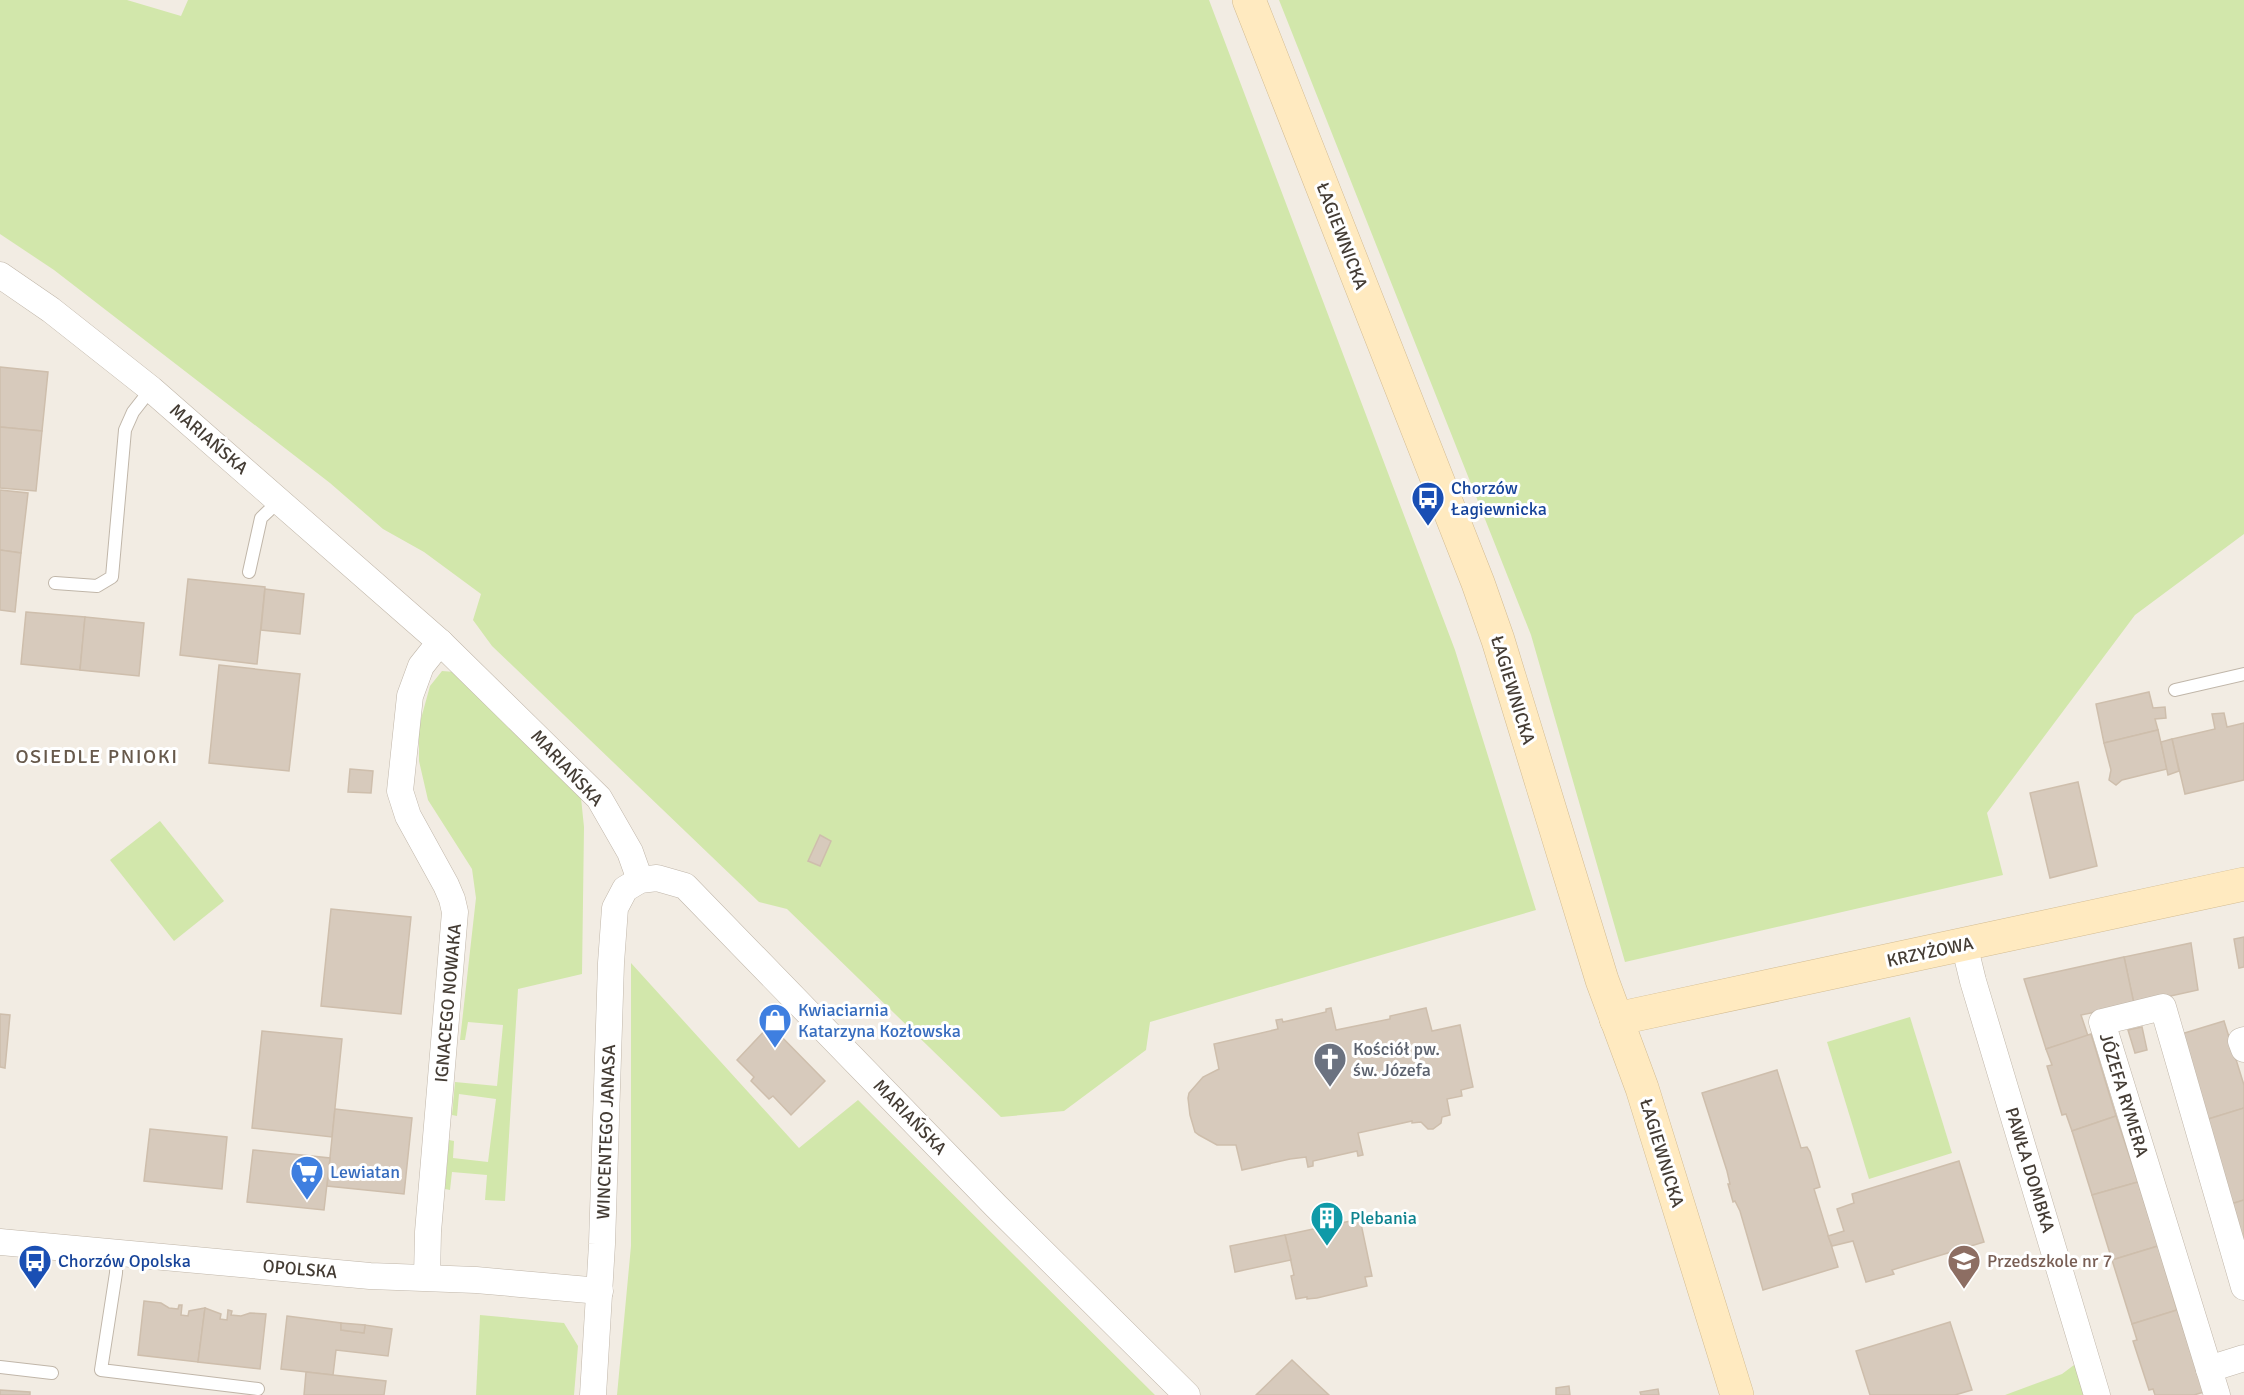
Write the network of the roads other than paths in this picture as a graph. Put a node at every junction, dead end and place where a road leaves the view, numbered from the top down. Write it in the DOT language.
graph roads {
  1 [pos="1249,0"];
  2 [pos="0,275"];
  3 [pos="151,389"];
  4 [pos="279,501"];
  5 [pos="249,572"];
  6 [pos="55,583"];
  7 [pos="440,642"];
  8 [pos="2244,674"];
  9 [pos="2175,690"];
  10 [pos="640,880"];
  11 [pos="2244,884"];
  12 [pos="1964,944"];
  13 [pos="1616,1019"];
  14 [pos="2244,1040"];
  15 [pos="2244,1049"];
  16 [pos="0,1242"];
  17 [pos="117,1253"];
  18 [pos="427,1276"];
  19 [pos="2244,1287"];
  20 [pos="600,1291"];
  21 [pos="2244,1358"];
  22 [pos="0,1367"];
  23 [pos="2209,1369"];
  24 [pos="52,1373"];
  25 [pos="258,1389"];
  26 [pos="593,1395"];
  27 [pos="1187,1395"];
  28 [pos="1737,1395"];
  29 [pos="2097,1395"];
  30 [pos="2217,1395"];
  1 -- 13 [label="street, ŁAGIEWNICKA"];
  2 -- 3 [label="street, MARIAŃSKA"];
  3 -- 4 [label="street, MARIAŃSKA"];
  3 -- 6 [label="lane"];
  4 -- 5 [label="lane"];
  4 -- 7 [label="street, MARIAŃSKA"];
  7 -- 10 [label="street, MARIAŃSKA"];
  7 -- 18 [label="street, IGNACEGO NOWAKA"];
  8 -- 9 [label="lane"];
  10 -- 20 [label="street, WINCENTEGO JANASA"];
  10 -- 27 [label="street, MARIAŃSKA"];
  11 -- 12 [label="street, KRZYŻOWA"];
  12 -- 13 [label="street, KRZYŻOWA"];
  12 -- 29 [label="street, PAWŁA DOMBKA"];
  13 -- 28 [label="street, ŁAGIEWNICKA"];
  14 -- 15 [label="street"];
  16 -- 17 [label="street, OPOLSKA"];
  17 -- 18 [label="street, OPOLSKA"];
  17 -- 25 [label="lane"];
  18 -- 20 [label="street, OPOLSKA"];
  19 -- 23 [label="street, JÓZEFA RYMERA"];
  20 -- 26 [label="street, WINCENTEGO JANASA"];
  21 -- 23 [label="street"];
  22 -- 24 [label="lane"];
  23 -- 30 [label="street, JÓZEFA RYMERA"];
}
